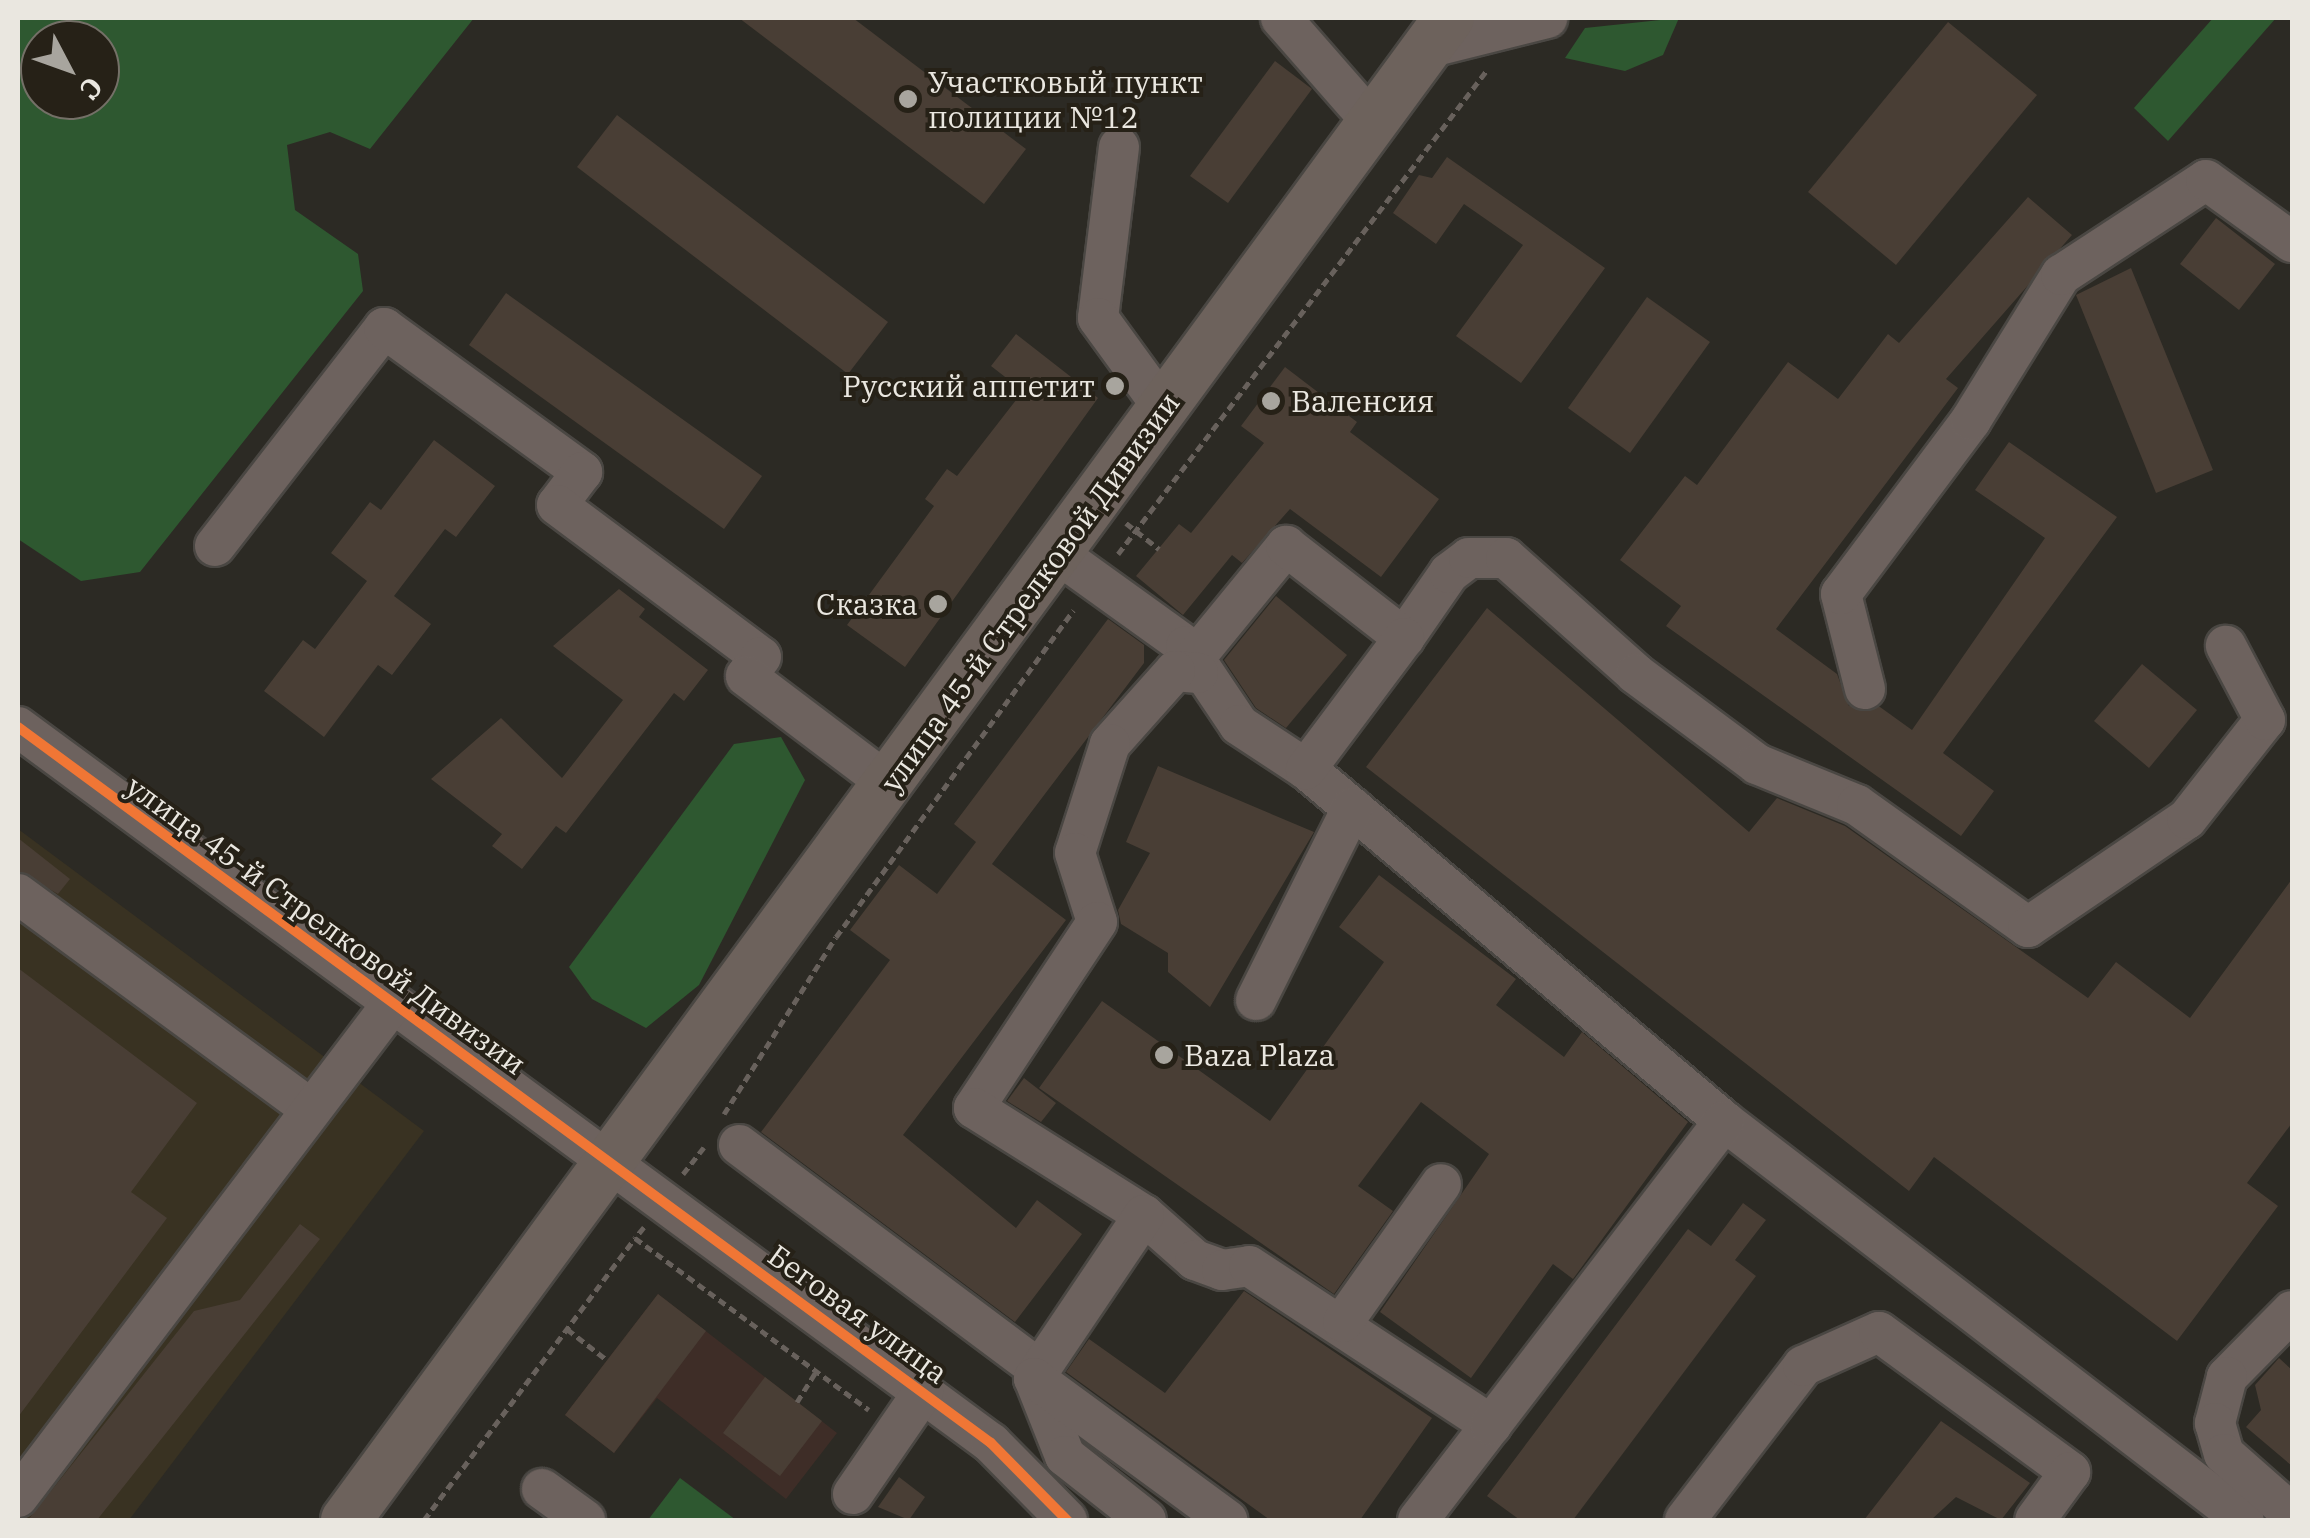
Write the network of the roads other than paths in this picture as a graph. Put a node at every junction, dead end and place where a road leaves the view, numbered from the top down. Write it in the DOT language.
graph roads {
  1 [pos="1281,18"];
  2 [pos="1547,18"];
  3 [pos="1438,32"];
  4 [pos="1373,123"];
  5 [pos="1118,147"];
  6 [pos="2292,242"];
  7 [pos="1164,409"];
  8 [pos="215,546"];
  9 [pos="1058,554"];
  10 [pos="1404,638"];
  11 [pos="2226,646"];
  12 [pos="1195,667"];
  13 [pos="1865,689"];
  14 [pos="18,727"];
  15 [pos="1306,769"];
  16 [pos="890,784"];
  17 [pos="1352,808"];
  18 [pos="18,894"];
  19 [pos="1256,1000"];
  20 [pos="392,1004"];
  21 [pos="311,1109"];
  22 [pos="1724,1121"];
  23 [pos="739,1145"];
  24 [pos="605,1162"];
  25 [pos="1441,1184"];
  26 [pos="1144,1215"];
  27 [pos="2292,1311"];
  28 [pos="1343,1322"];
  29 [pos="1036,1374"];
  30 [pos="923,1392"];
  31 [pos="1492,1425"];
  32 [pos="542,1489"];
  33 [pos="853,1494"];
  34 [pos="18,1496"];
  35 [pos="2292,1514"];
  36 [pos="1070,1518"];
  37 [pos="346,1520"];
  38 [pos="584,1520"];
  39 [pos="1146,1520"];
  40 [pos="1227,1520"];
  41 [pos="1418,1520"];
  42 [pos="1686,1520"];
  43 [pos="2035,1520"];
  44 [pos="2244,1520"];
  1 -- 4 [label="street"];
  2 -- 3 [label="street"];
  3 -- 4 [label="main road, улица 45-й Стрелковой Дивизии"];
  4 -- 7 [label="main road, улица 45-й Стрелковой Дивизии"];
  5 -- 7 [label="street"];
  6 -- 13 [label="street"];
  7 -- 9 [label="main road, улица 45-й Стрелковой Дивизии"];
  8 -- 16 [label="street"];
  9 -- 12 [label="street"];
  9 -- 16 [label="main road, улица 45-й Стрелковой Дивизии"];
  10 -- 11 [label="street"];
  10 -- 12 [label="street"];
  10 -- 15 [label="street"];
  12 -- 15 [label="street"];
  12 -- 26 [label="street"];
  14 -- 20 [label="street, улица 45-й Стрелковой Дивизии"];
  15 -- 17 [label="street"];
  16 -- 24 [label="main road, улица 45-й Стрелковой Дивизии"];
  17 -- 19 [label="street"];
  17 -- 22 [label="street"];
  18 -- 21 [label="street"];
  20 -- 21 [label="street"];
  20 -- 24 [label="street, улица 45-й Стрелковой Дивизии"];
  21 -- 34 [label="street"];
  22 -- 31 [label="street"];
  22 -- 44 [label="street"];
  23 -- 29 [label="street"];
  24 -- 30 [label="street, Беговая улица"];
  24 -- 37 [label="main road, улица 45-й Стрелковой Дивизии"];
  25 -- 28 [label="street"];
  26 -- 28 [label="street"];
  26 -- 29 [label="street"];
  27 -- 35 [label="street"];
  28 -- 31 [label="street"];
  29 -- 39 [label="street"];
  29 -- 40 [label="street"];
  30 -- 33 [label="street"];
  30 -- 36 [label="street, Беговая улица"];
  31 -- 41 [label="street"];
  32 -- 38 [label="street"];
  42 -- 43 [label="street"];
}
